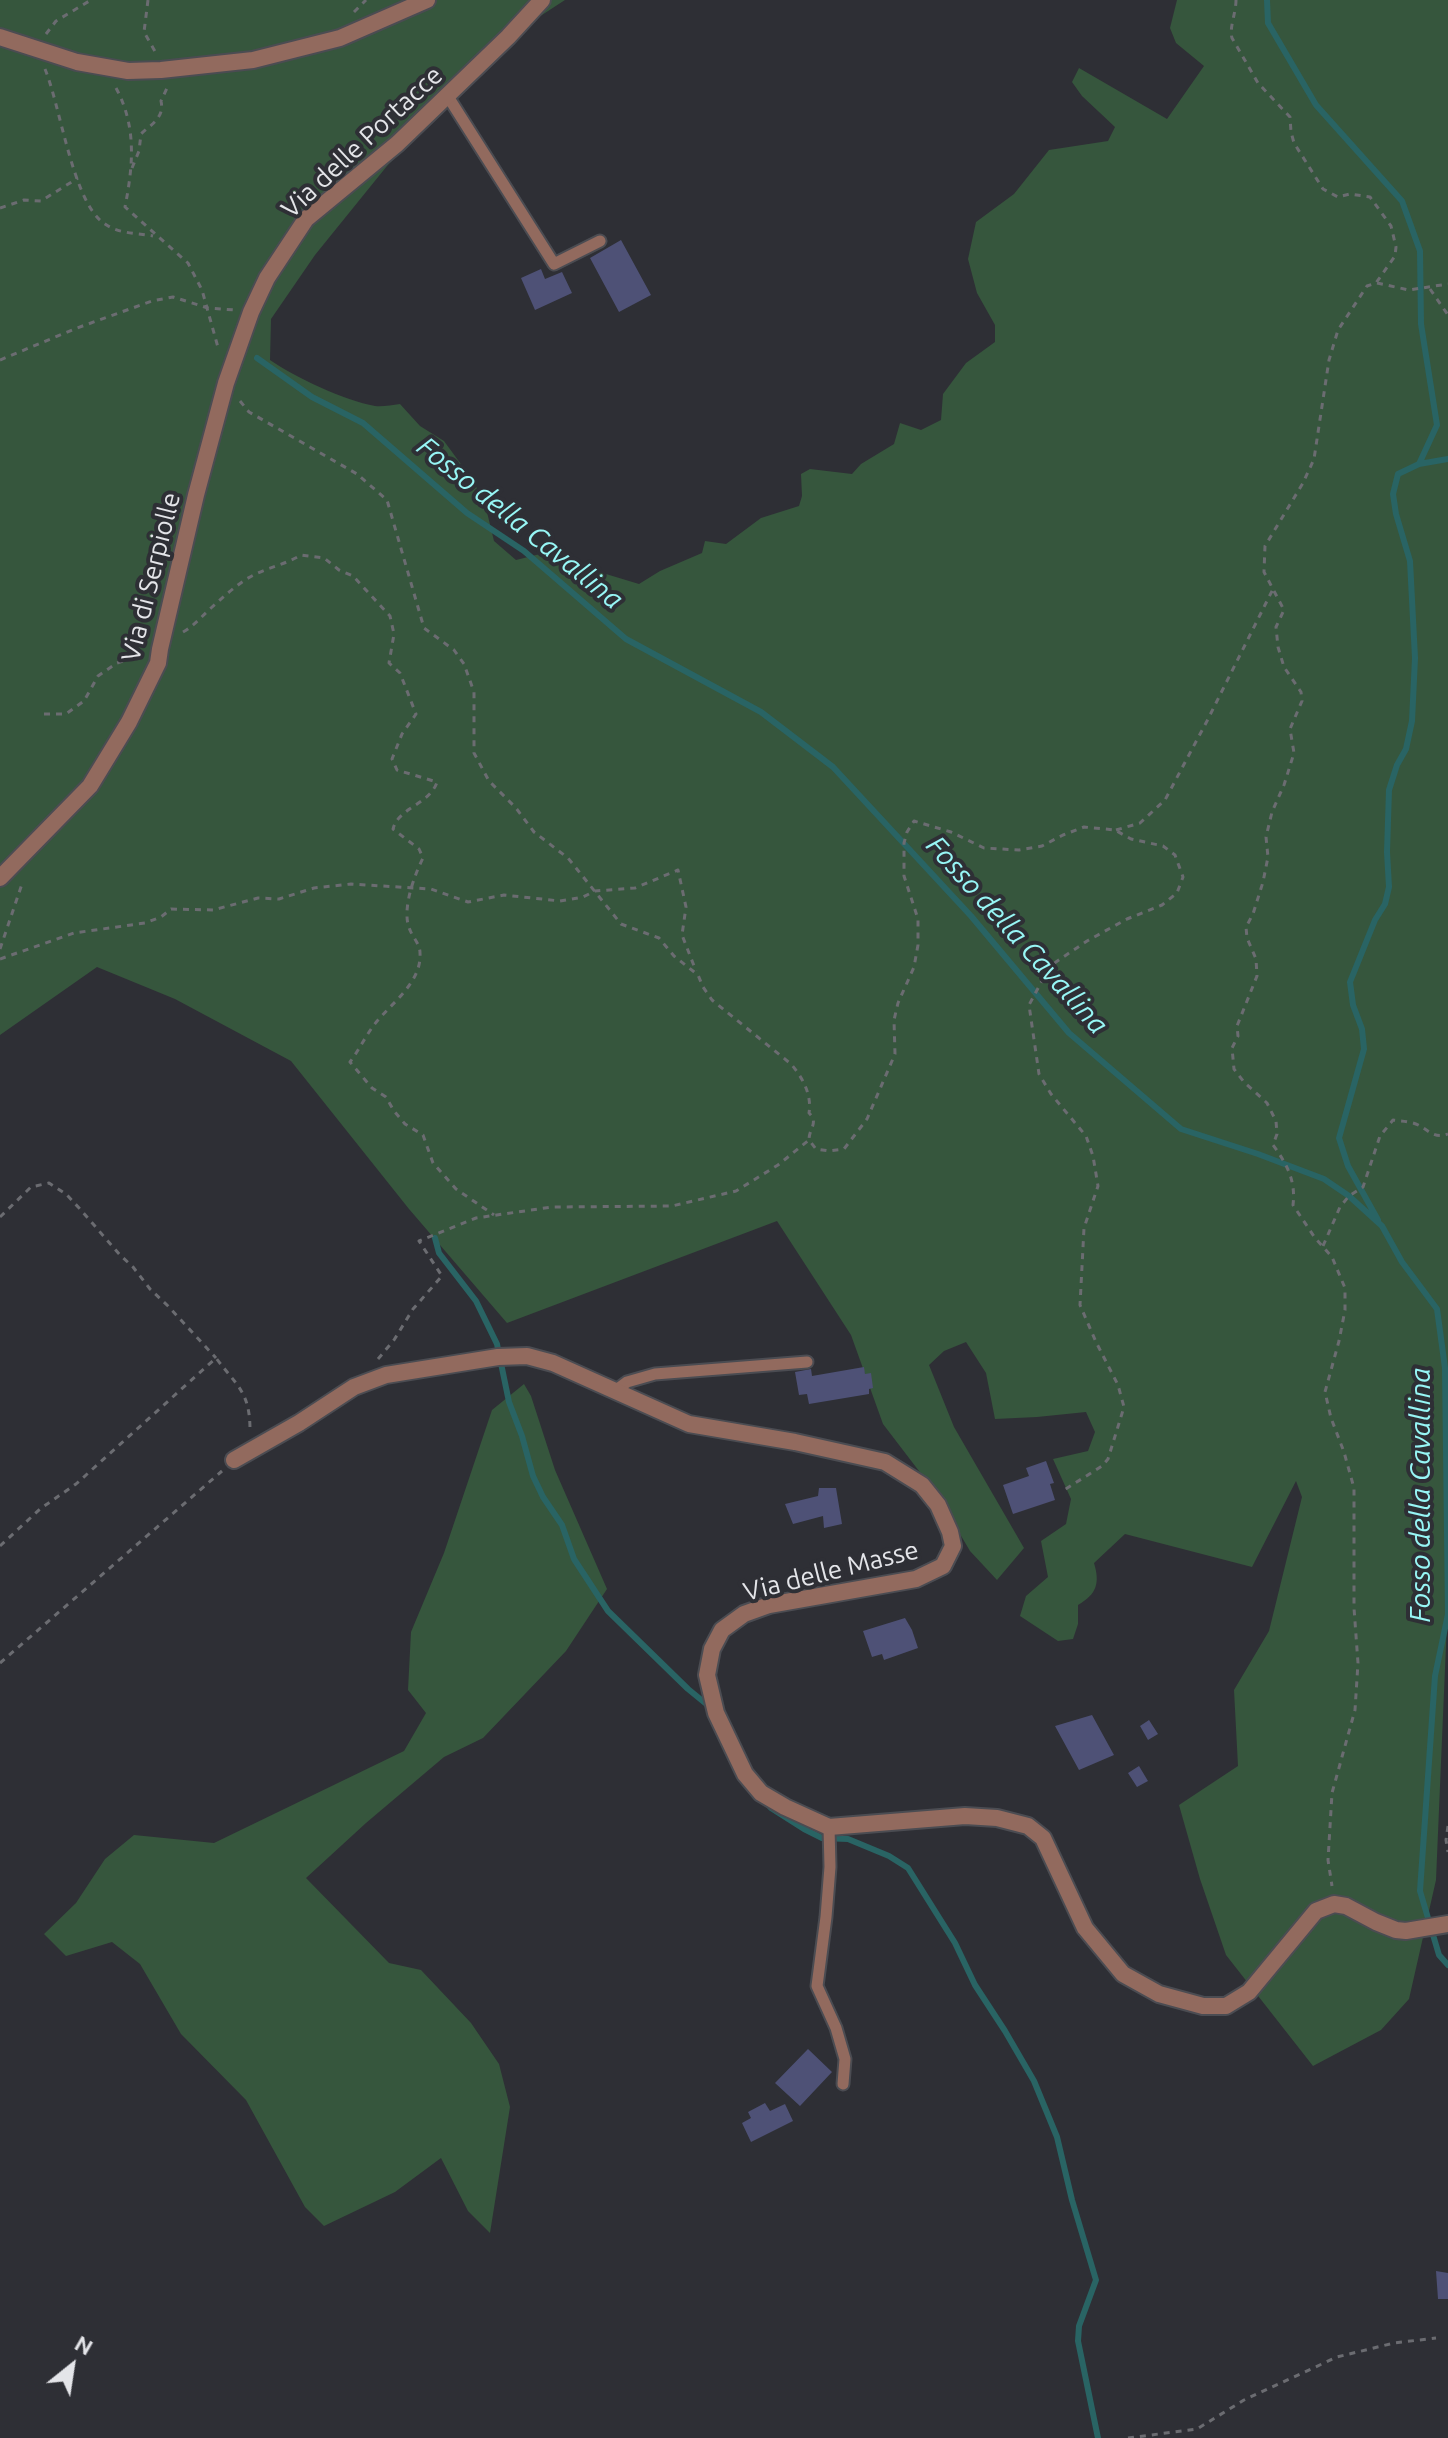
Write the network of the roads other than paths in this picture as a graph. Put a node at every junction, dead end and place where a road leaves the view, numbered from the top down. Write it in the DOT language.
graph roads {
  1 [pos="427,0"];
  2 [pos="542,0"];
  3 [pos="0,37"];
  4 [pos="447,95"];
  5 [pos="600,241"];
  6 [pos="226,383"];
  7 [pos="0,878"];
  8 [pos="807,1362"];
  9 [pos="618,1394"];
  10 [pos="234,1460"];
  11 [pos="829,1827"];
  12 [pos="1445,1925"];
  13 [pos="843,2084"];
  1 -- 3 [label="street"];
  2 -- 4 [label="street, Via delle Portacce"];
  4 -- 5 [label="lane"];
  4 -- 6 [label="street, Via delle Portacce"];
  6 -- 7 [label="street, Via di Serpiolle"];
  8 -- 9 [label="lane"];
  9 -- 10 [label="street, Via delle Masse"];
  9 -- 11 [label="street, Via delle Masse"];
  11 -- 12 [label="street, Via delle Masse"];
  11 -- 13 [label="lane"];
}
